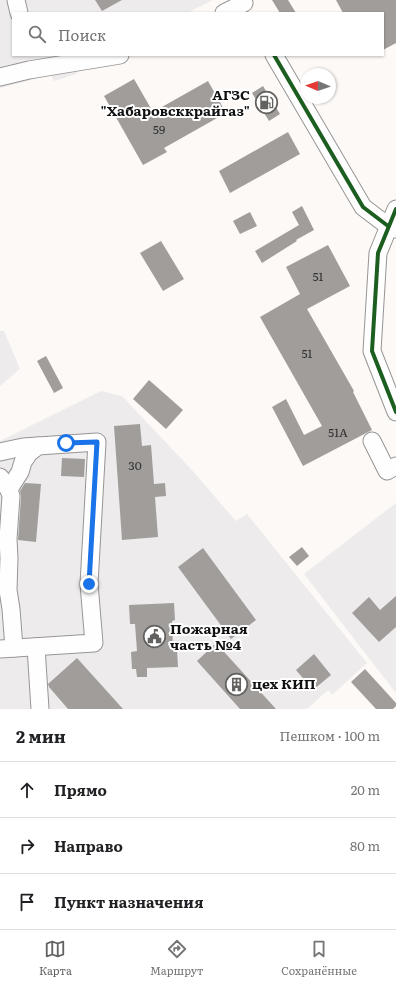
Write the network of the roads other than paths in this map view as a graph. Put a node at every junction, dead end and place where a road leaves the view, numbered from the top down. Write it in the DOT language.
graph roads {
  1 [pos="16,0"];
  2 [pos="245,5"];
  3 [pos="19,12"];
  4 [pos="227,12"];
  5 [pos="108,56"];
  6 [pos="275,56"];
  7 [pos="28,63"];
  8 [pos="0,78"];
  9 [pos="396,209"];
  10 [pos="392,228"];
  11 [pos="396,412"];
  12 [pos="372,441"];
  13 [pos="38,446"];
  14 [pos="0,452"];
  15 [pos="396,466"];
  16 [pos="4,483"];
  17 [pos="36,647"];
  18 [pos="7,649"];
  19 [pos="40,709"];
  1 -- 3 [label="street"];
  2 -- 4 [label="street"];
  5 -- 7 [label="street"];
  6 -- 10 [label="street"];
  7 -- 8 [label="street"];
  9 -- 10 [label="street"];
  10 -- 11 [label="street"];
  12 -- 15 [label="street"];
  13 -- 14 [label="street"];
  13 -- 16 [label="street"];
  13 -- 17 [label="street"];
  16 -- 18 [label="street"];
  17 -- 18 [label="street"];
  17 -- 19 [label="street"];
}
